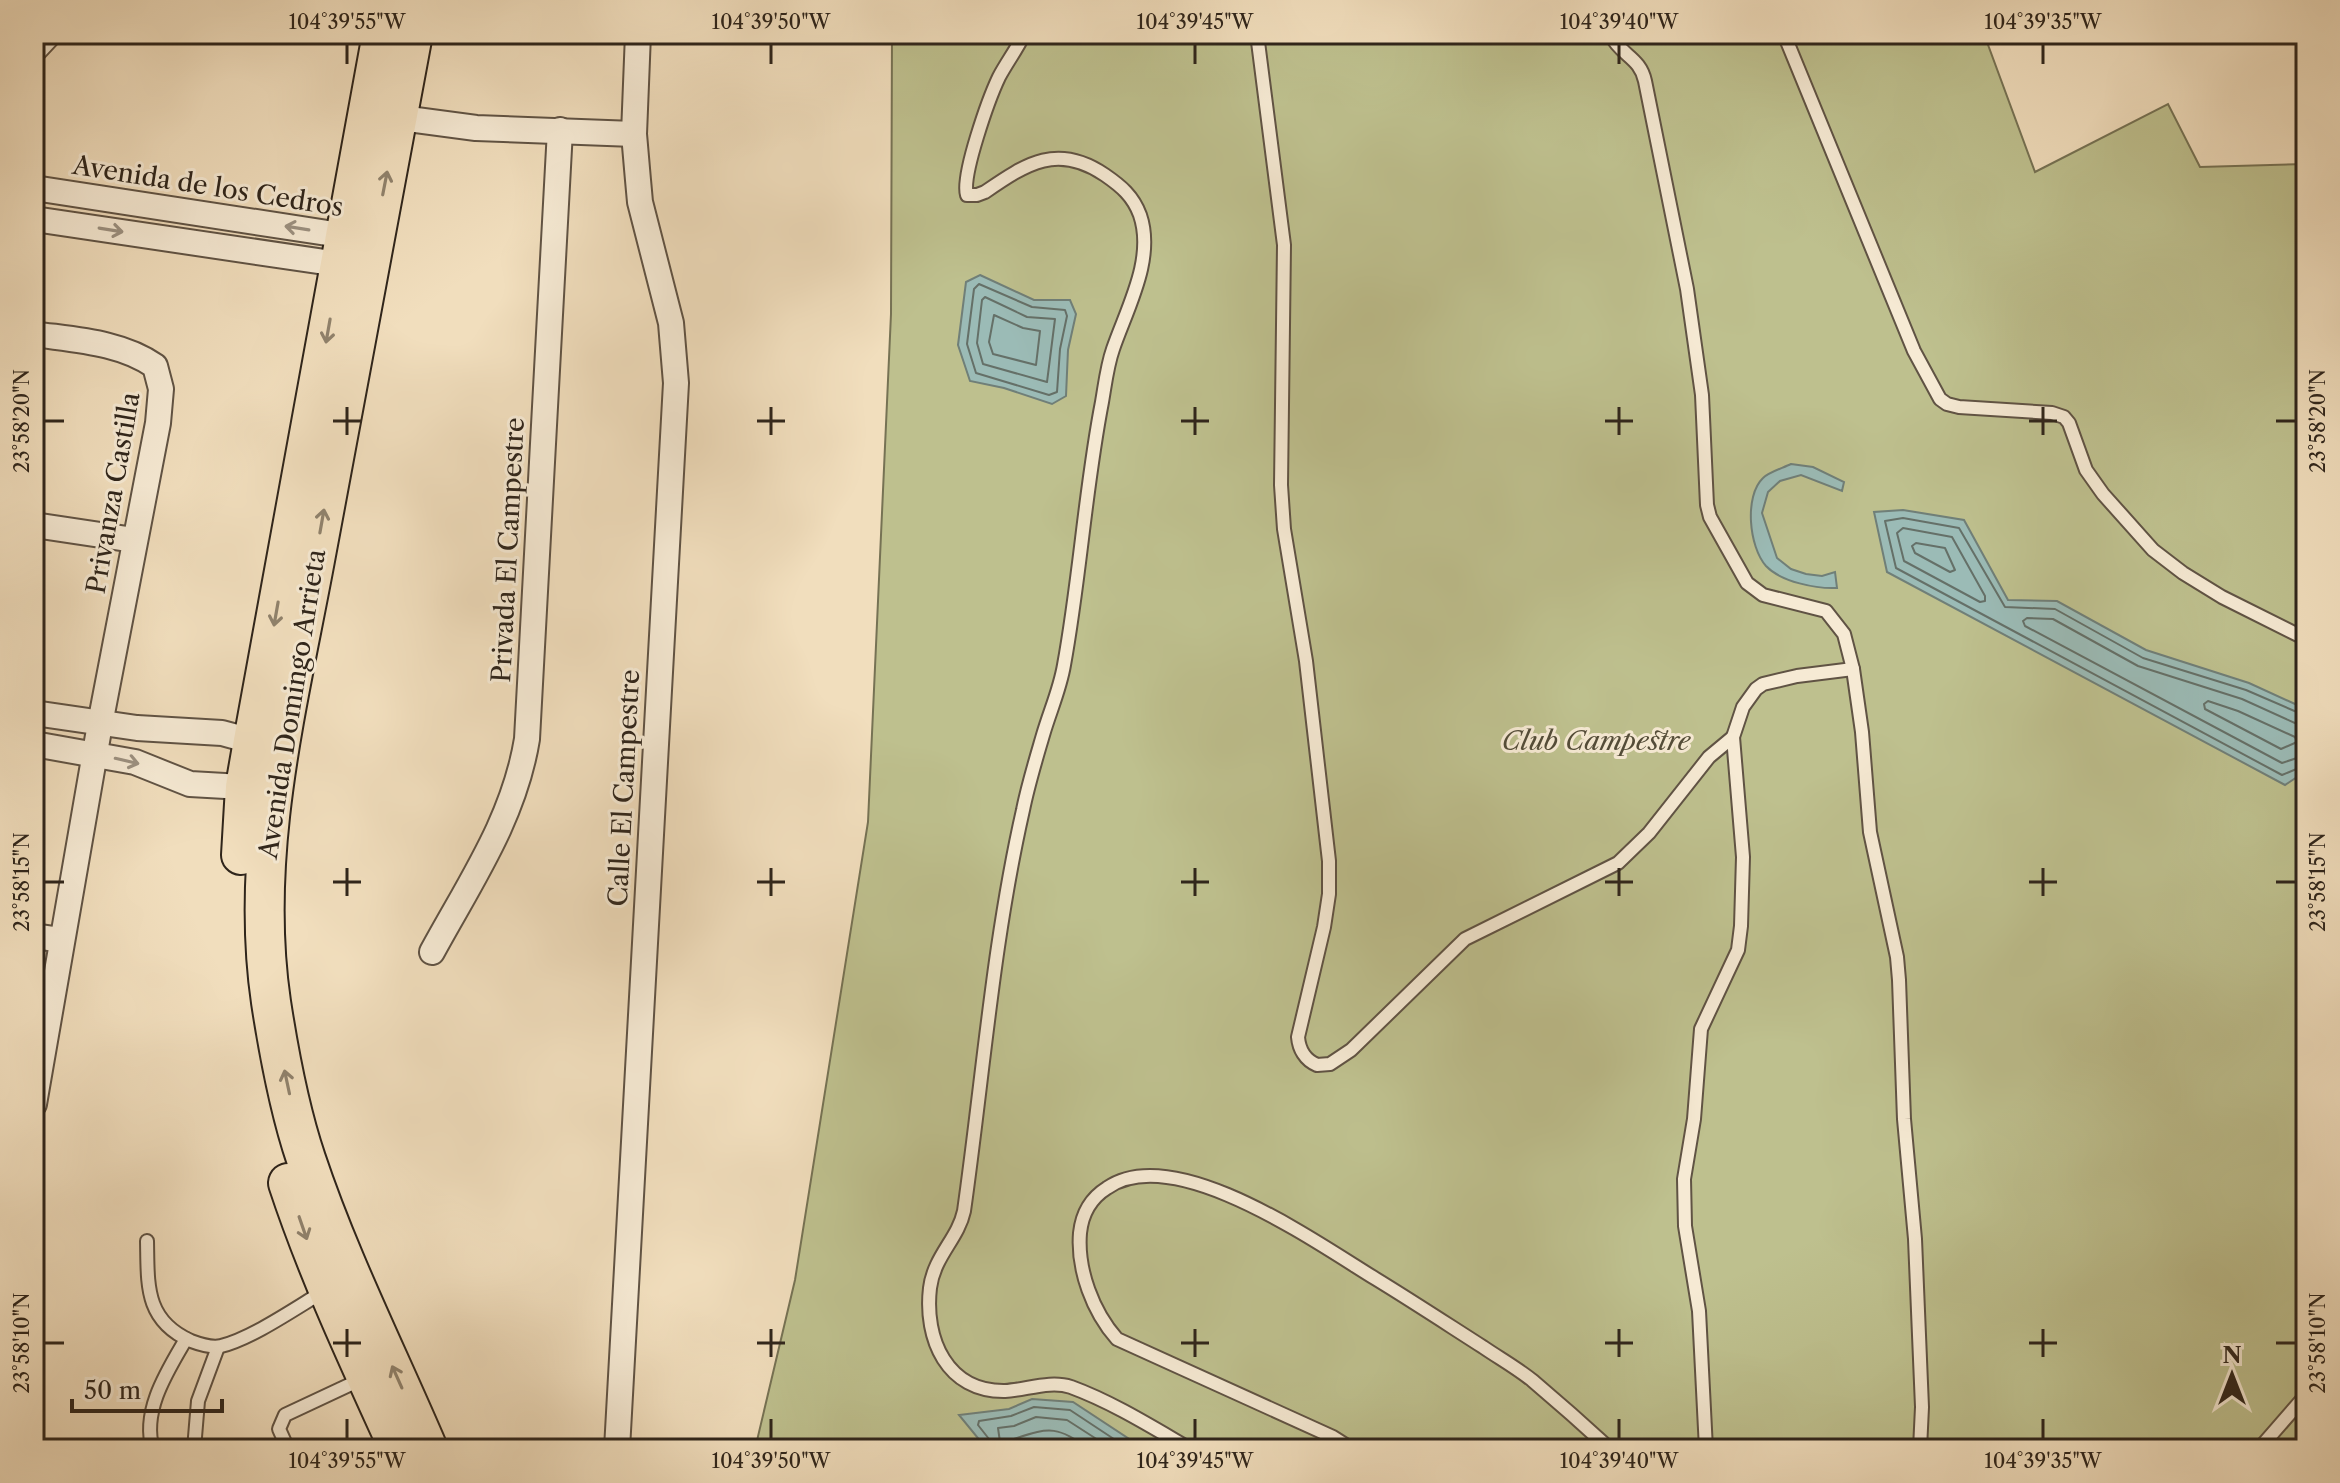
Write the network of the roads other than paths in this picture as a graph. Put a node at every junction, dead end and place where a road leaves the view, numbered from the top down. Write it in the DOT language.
graph roads {
  1 [pos="49,34"];
  2 [pos="382,34"];
  3 [pos="413,34"];
  4 [pos="638,34"];
  5 [pos="1024,34"];
  6 [pos="1257,34"];
  7 [pos="1610,34"];
  8 [pos="1784,34"];
  9 [pos="34,50"];
  10 [pos="382,115"];
  11 [pos="560,130"];
  12 [pos="634,134"];
  13 [pos="34,188"];
  14 [pos="34,219"];
  15 [pos="357,252"];
  16 [pos="34,334"];
  17 [pos="34,525"];
  18 [pos="134,540"];
  19 [pos="2306,639"];
  20 [pos="1853,669"];
  21 [pos="34,713"];
  22 [pos="100,724"];
  23 [pos="166,730"];
  24 [pos="1733,737"];
  25 [pos="34,744"];
  26 [pos="266,745"];
  27 [pos="94,754"];
  28 [pos="159,771"];
  29 [pos="259,788"];
  30 [pos="34,936"];
  31 [pos="61,940"];
  32 [pos="432,952"];
  33 [pos="34,1104"];
  34 [pos="147,1241"];
  35 [pos="328,1289"];
  36 [pos="186,1339"];
  37 [pos="218,1347"];
  38 [pos="366,1377"];
  39 [pos="2306,1395"];
  40 [pos="1330,1443"];
  41 [pos="153,1449"];
  42 [pos="194,1449"];
  43 [pos="288,1449"];
  44 [pos="399,1449"];
  45 [pos="428,1449"];
  46 [pos="617,1449"];
  47 [pos="1190,1449"];
  48 [pos="1352,1449"];
  49 [pos="1610,1449"];
  50 [pos="1706,1449"];
  51 [pos="1920,1449"];
  52 [pos="2259,1449"];
  1 -- 9 [label="street"];
  2 -- 10 [label="main road, Avenida Domingo Arrieta"];
  3 -- 10 [label="main road, Avenida Domingo Arrieta"];
  4 -- 12 [label="street, Calle El Campestre"];
  5 -- 47 [label="lane"];
  6 -- 24 [label="lane"];
  7 -- 20 [label="lane"];
  8 -- 19 [label="lane"];
  10 -- 11 [label="street"];
  10 -- 15 [label="main road, Avenida Domingo Arrieta"];
  11 -- 12 [label="street"];
  11 -- 32 [label="street, Privada El Campestre"];
  12 -- 46 [label="street, Calle El Campestre"];
  15 -- 13 [label="street, Avenida de los Cedros, one-way"];
  14 -- 15 [label="street, one-way"];
  15 -- 26 [label="main road, Avenida Domingo Arrieta"];
  16 -- 18 [label="street, Privanza Castilla"];
  17 -- 18 [label="street"];
  18 -- 22 [label="street, Privanza Castilla"];
  20 -- 24 [label="lane"];
  20 -- 51 [label="lane"];
  21 -- 22 [label="street"];
  22 -- 23 [label="street"];
  22 -- 27 [label="street, Privanza Castilla"];
  23 -- 26 [label="street"];
  23 -- 28 [label="street"];
  24 -- 50 [label="lane"];
  25 -- 27 [label="street"];
  26 -- 29 [label="main road, Avenida Domingo Arrieta"];
  27 -- 28 [label="street, one-way"];
  27 -- 31 [label="street, Privanza Castilla"];
  28 -- 29 [label="street"];
  29 -- 35 [label="main road, Avenida Domingo Arrieta, one-way"];
  45 -- 29 [label="main road, Avenida Domingo Arrieta, one-way"];
  30 -- 31 [label="street"];
  31 -- 33 [label="street, Privanza Castilla"];
  34 -- 36 [label="lane"];
  35 -- 37 [label="lane"];
  35 -- 38 [label="main road, Avenida Domingo Arrieta"];
  36 -- 37 [label="lane"];
  36 -- 41 [label="lane"];
  37 -- 42 [label="lane"];
  38 -- 43 [label="lane"];
  38 -- 44 [label="main road, Avenida Domingo Arrieta"];
  39 -- 52 [label="lane"];
  40 -- 48 [label="lane"];
  40 -- 49 [label="lane"];
}
